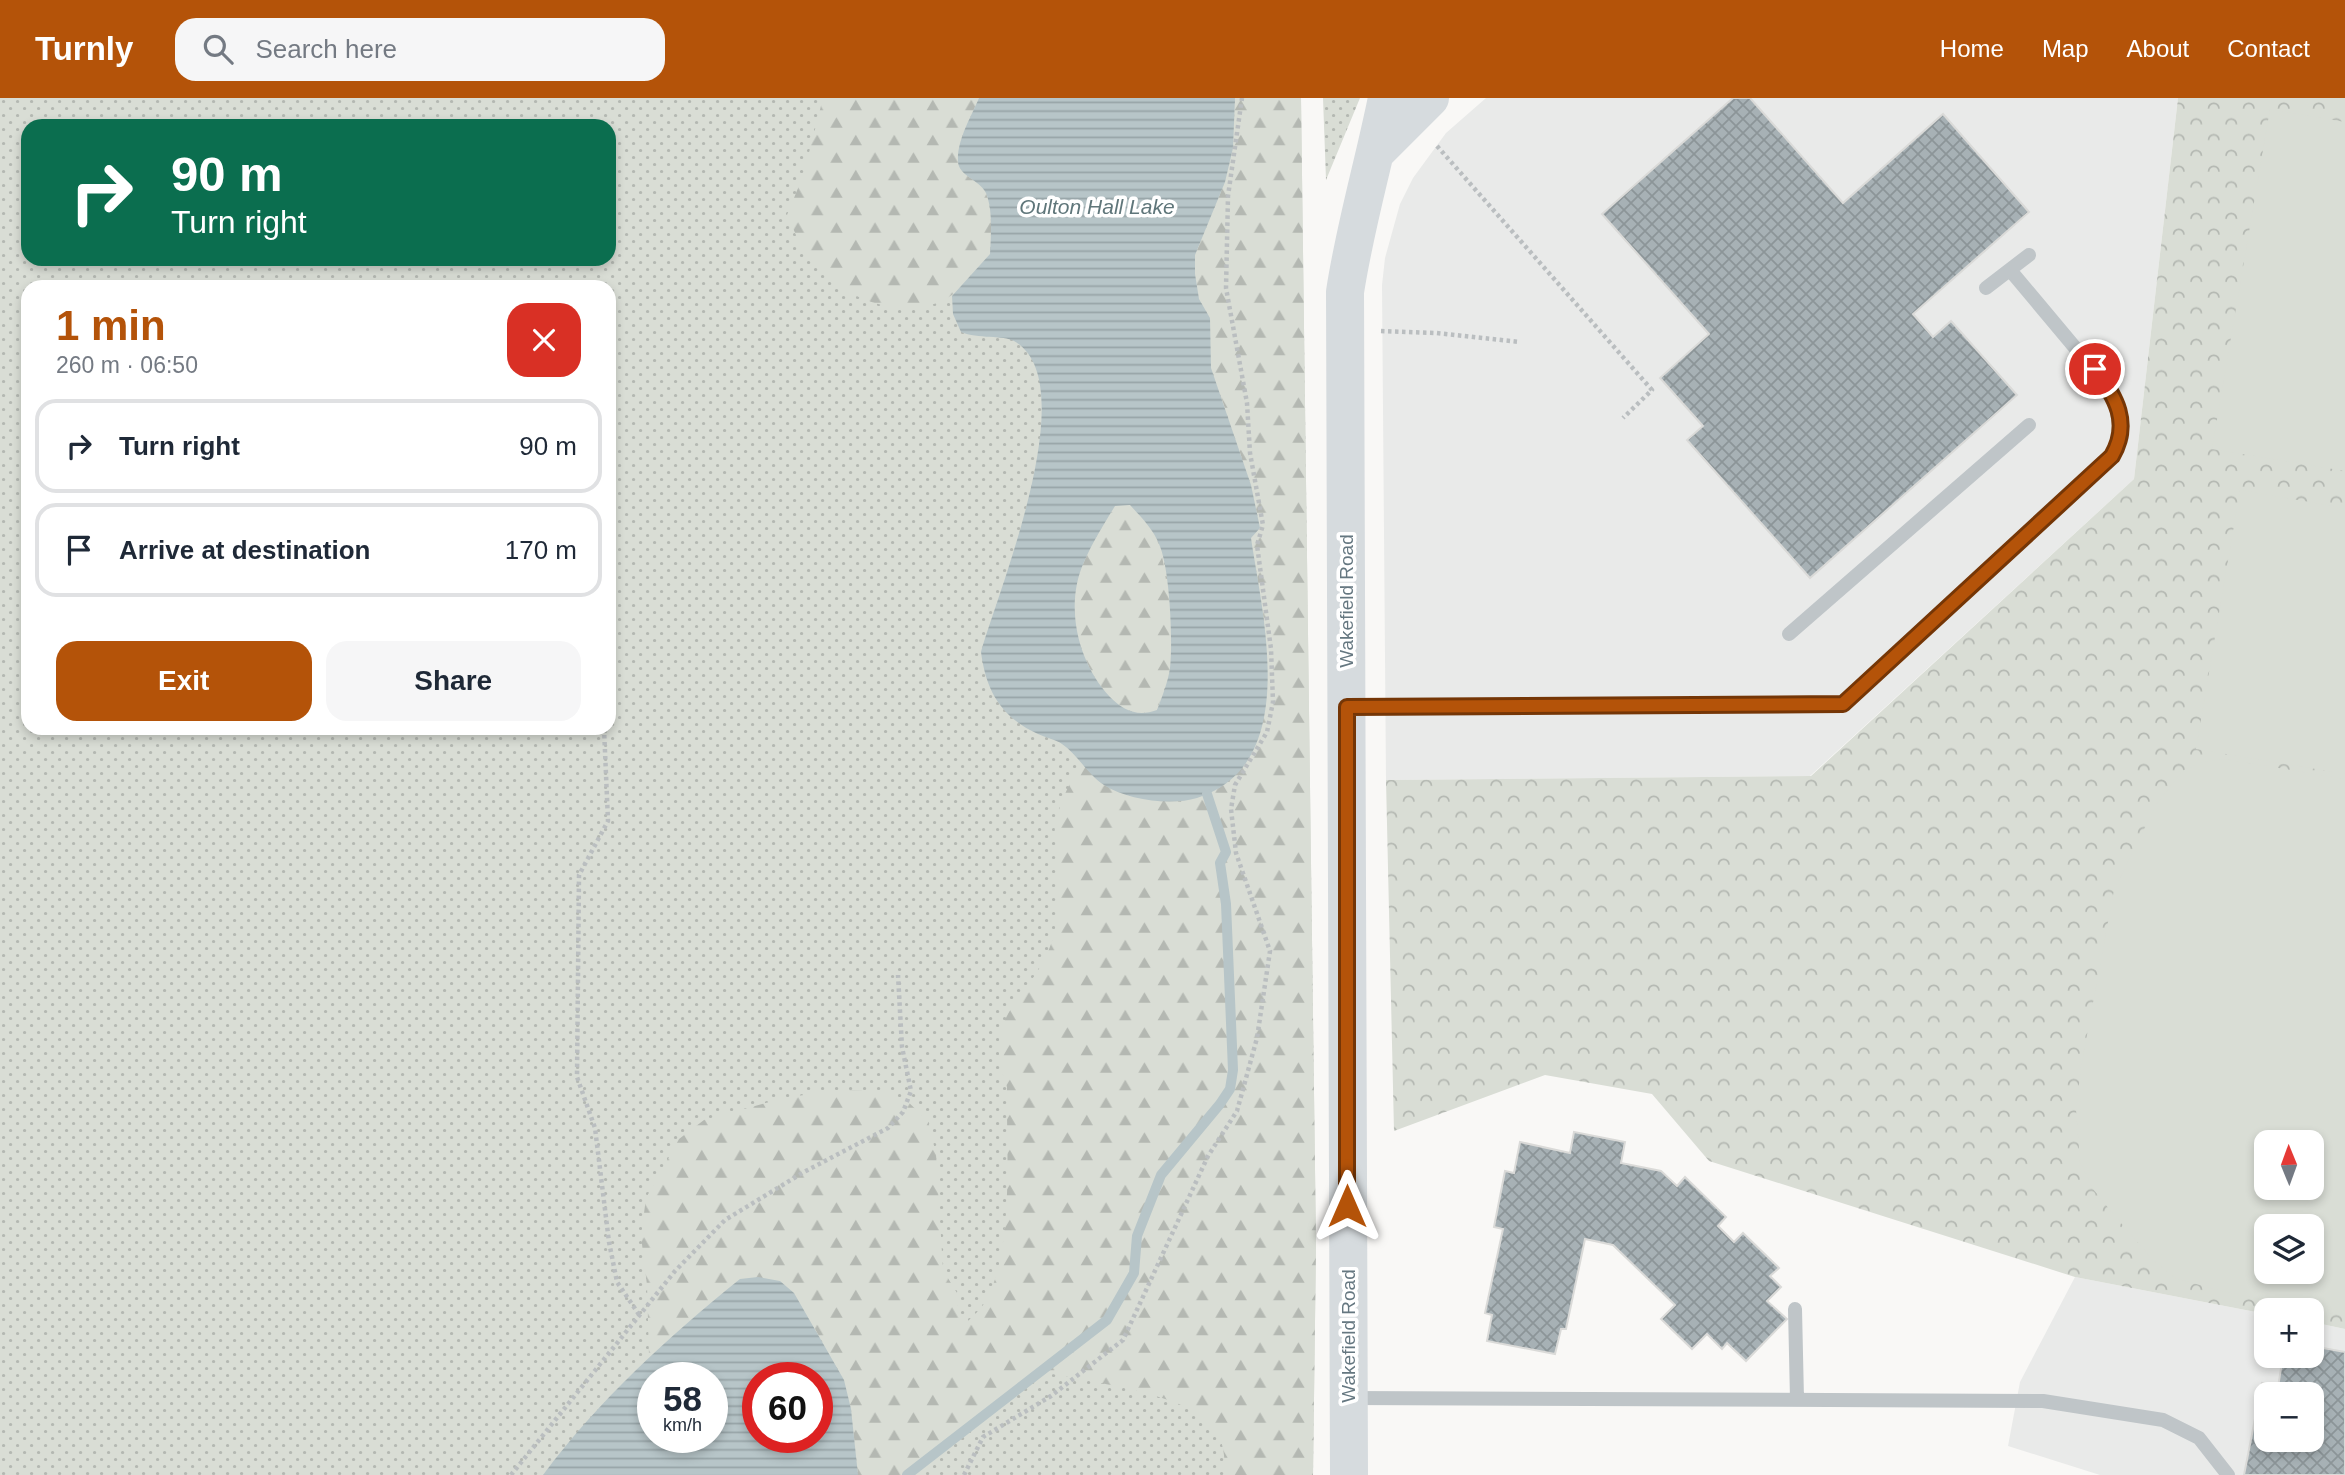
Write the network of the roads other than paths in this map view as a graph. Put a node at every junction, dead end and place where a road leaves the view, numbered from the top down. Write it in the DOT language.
graph roads {
  1 [pos="1387,98"];
  2 [pos="1430,98"];
  3 [pos="1377,151"];
  4 [pos="2029,255"];
  5 [pos="2010,270"];
  6 [pos="1986,288"];
  7 [pos="2029,425"];
  8 [pos="1789,634"];
  9 [pos="1347,707"];
  10 [pos="1795,1309"];
  11 [pos="1349,1398"];
  12 [pos="1797,1399"];
  13 [pos="1349,1475"];
  14 [pos="2228,1475"];
  1 -- 3 [label="main road, Wakefield Road"];
  2 -- 3 [label="main road"];
  3 -- 9 [label="main road, Wakefield Road"];
  4 -- 5 [label="lane"];
  5 -- 6 [label="lane"];
  5 -- 9 [label="lane"];
  7 -- 8 [label="lane"];
  9 -- 11 [label="main road, Wakefield Road"];
  10 -- 12 [label="lane"];
  11 -- 12 [label="lane"];
  11 -- 13 [label="main road, Wakefield Road"];
  12 -- 14 [label="lane"];
}
